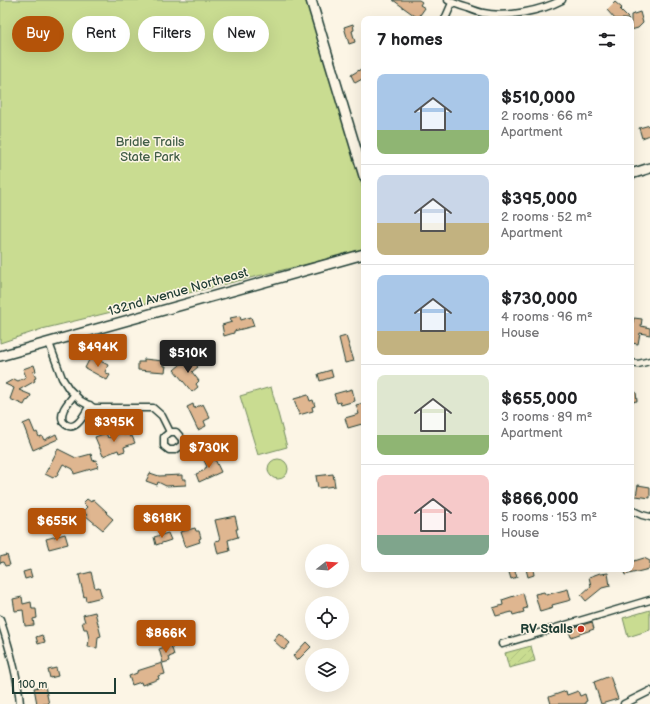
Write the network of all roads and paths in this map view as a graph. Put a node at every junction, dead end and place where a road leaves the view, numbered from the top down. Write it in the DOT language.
graph roads {
  1 [pos="311,0"];
  2 [pos="562,0"];
  3 [pos="450,2"];
  4 [pos="446,16"];
  5 [pos="361,166"];
  6 [pos="650,168"];
  7 [pos="634,173"];
  8 [pos="361,255"];
  9 [pos="49,342"];
  10 [pos="0,356"];
  11 [pos="650,361"];
  12 [pos="634,363"];
  13 [pos="74,394"];
  14 [pos="90,406"];
  15 [pos="170,432"];
  16 [pos="634,511"];
  17 [pos="650,517"];
  18 [pos="650,600"];
  19 [pos="0,621"];
  20 [pos="502,644"];
  21 [pos="650,691"];
  22 [pos="20,704"];
  23 [pos="624,704"];
  1 -- 5 [label="street"];
  2 -- 3 [label="street"];
  3 -- 4 [label="street"];
  6 -- 7 [label="street"];
  8 -- 9 [label="street, 132nd Avenue Northeast"];
  9 -- 10 [label="street, 132nd Avenue Northeast"];
  9 -- 13 [label="street"];
  11 -- 12 [label="street"];
  13 -- 14 [label="street"];
  13 -- 14 [label="street"];
  14 -- 15 [label="street"];
  16 -- 17 [label="street"];
  18 -- 20 [label="street"];
  19 -- 22 [label="street"];
  21 -- 23 [label="street"];
}
